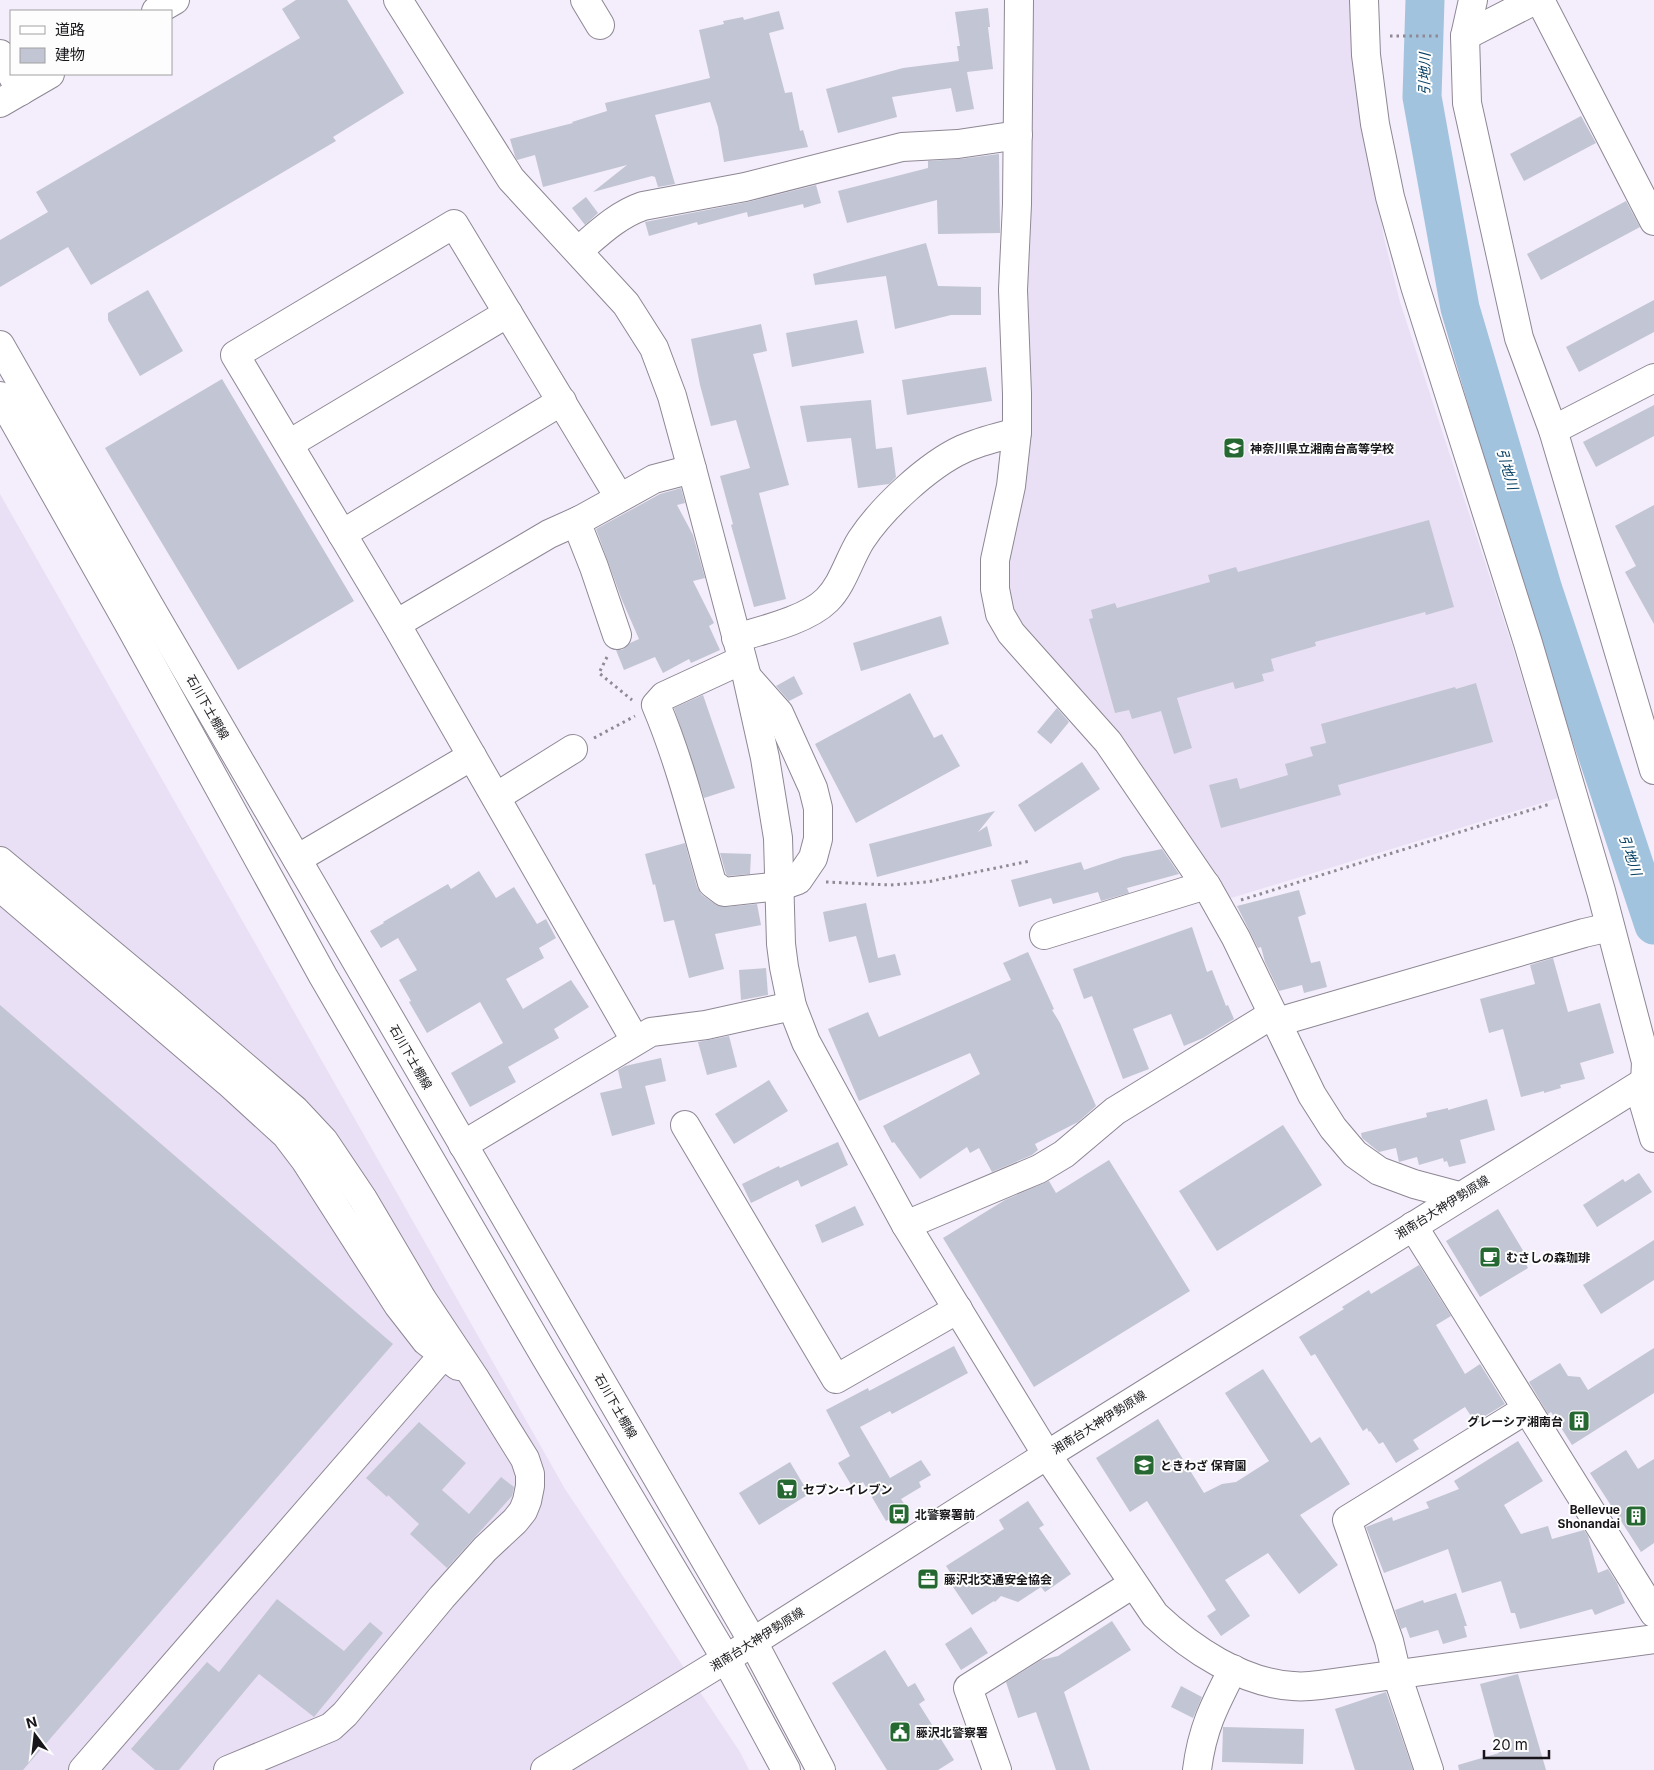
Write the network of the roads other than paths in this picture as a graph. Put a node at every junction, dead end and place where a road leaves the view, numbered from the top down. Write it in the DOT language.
graph roads {
  1 [pos="175,0"];
  2 [pos="398,0"];
  3 [pos="585,0"];
  4 [pos="1019,0"];
  5 [pos="1364,0"];
  6 [pos="1473,0"];
  7 [pos="1535,0"];
  8 [pos="1540,0"];
  9 [pos="158,10"];
  10 [pos="600,24"];
  11 [pos="1454,36"];
  12 [pos="0,54"];
  13 [pos="48,75"];
  14 [pos="10,97"];
  15 [pos="1018,135"];
  16 [pos="1654,221"];
  17 [pos="578,251"];
  18 [pos="508,313"];
  19 [pos="0,344"];
  20 [pos="1654,378"];
  21 [pos="0,396"];
  22 [pos="562,401"];
  23 [pos="1553,430"];
  24 [pos="1017,432"];
  25 [pos="289,444"];
  26 [pos="692,469"];
  27 [pos="619,497"];
  28 [pos="580,520"];
  29 [pos="342,534"];
  30 [pos="396,624"];
  31 [pos="617,635"];
  32 [pos="742,659"];
  33 [pos="573,749"];
  34 [pos="472,756"];
  35 [pos="1654,770"];
  36 [pos="496,797"];
  37 [pos="296,859"];
  38 [pos="0,861"];
  39 [pos="789,883"];
  40 [pos="0,887"];
  41 [pos="1212,896"];
  42 [pos="1610,927"];
  43 [pos="1044,935"];
  44 [pos="792,1006"];
  45 [pos="1276,1020"];
  46 [pos="635,1040"];
  47 [pos="1649,1079"];
  48 [pos="685,1125"];
  49 [pos="1654,1138"];
  50 [pos="463,1145"];
  51 [pos="1459,1196"];
  52 [pos="906,1225"];
  53 [pos="1413,1226"];
  54 [pos="958,1309"];
  55 [pos="447,1350"];
  56 [pos="1526,1409"];
  57 [pos="1046,1455"];
  58 [pos="1133,1584"];
  59 [pos="1654,1613"];
  60 [pos="1654,1639"];
  61 [pos="753,1642"];
  62 [pos="726,1659"];
  63 [pos="1233,1669"];
  64 [pos="1397,1675"];
  65 [pos="83,1770"];
  66 [pos="228,1770"];
  67 [pos="545,1770"];
  68 [pos="786,1770"];
  69 [pos="821,1770"];
  70 [pos="997,1770"];
  71 [pos="1197,1770"];
  72 [pos="1429,1770"];
  1 -- 9 [label="street"];
  2 -- 17 [label="street"];
  3 -- 10 [label="street"];
  4 -- 15 [label="street"];
  5 -- 42 [label="street"];
  6 -- 11 [label="street"];
  7 -- 11 [label="street"];
  8 -- 16 [label="street"];
  11 -- 23 [label="street"];
  12 -- 14 [label="street"];
  13 -- 14 [label="street"];
  15 -- 17 [label="street"];
  15 -- 24 [label="street"];
  17 -- 26 [label="street"];
  18 -- 22 [label="street"];
  18 -- 25 [label="street"];
  18 -- 25 [label="street"];
  19 -- 37 [label="street, 石川下土棚線"];
  20 -- 23 [label="street"];
  21 -- 62 [label="street"];
  22 -- 27 [label="street"];
  22 -- 29 [label="street"];
  23 -- 35 [label="street"];
  24 -- 32 [label="street"];
  24 -- 41 [label="street"];
  25 -- 29 [label="street"];
  26 -- 27 [label="street"];
  26 -- 32 [label="street"];
  27 -- 28 [label="street"];
  28 -- 30 [label="street"];
  28 -- 31 [label="street"];
  29 -- 30 [label="street"];
  30 -- 34 [label="street"];
  32 -- 39 [label="street"];
  32 -- 39 [label="street"];
  32 -- 39 [label="street"];
  33 -- 36 [label="street"];
  34 -- 36 [label="street"];
  34 -- 37 [label="street"];
  36 -- 46 [label="street"];
  37 -- 50 [label="street, 石川下土棚線"];
  38 -- 55 [label="street"];
  39 -- 44 [label="street"];
  40 -- 55 [label="street"];
  41 -- 43 [label="street"];
  41 -- 45 [label="street"];
  42 -- 45 [label="street"];
  42 -- 47 [label="street"];
  44 -- 46 [label="street"];
  44 -- 52 [label="street"];
  45 -- 51 [label="street"];
  45 -- 52 [label="street"];
  46 -- 50 [label="street"];
  47 -- 49 [label="street"];
  47 -- 51 [label="street, 湘南台大神伊勢原線"];
  48 -- 54 [label="street"];
  50 -- 61 [label="street, 石川下土棚線"];
  51 -- 53 [label="street, 湘南台大神伊勢原線"];
  52 -- 54 [label="street"];
  53 -- 56 [label="street"];
  53 -- 57 [label="street, 湘南台大神伊勢原線"];
  54 -- 57 [label="street"];
  55 -- 65 [label="street"];
  55 -- 66 [label="street"];
  56 -- 59 [label="street"];
  56 -- 64 [label="street"];
  57 -- 58 [label="street"];
  57 -- 61 [label="street, 湘南台大神伊勢原線"];
  58 -- 63 [label="street"];
  58 -- 70 [label="street"];
  60 -- 64 [label="street"];
  61 -- 62 [label="street, 湘南台大神伊勢原線"];
  61 -- 69 [label="street, 石川下土棚線"];
  62 -- 67 [label="street, 湘南台大神伊勢原線"];
  62 -- 68 [label="street"];
  63 -- 64 [label="street"];
  63 -- 71 [label="street"];
  64 -- 72 [label="street"];
}
